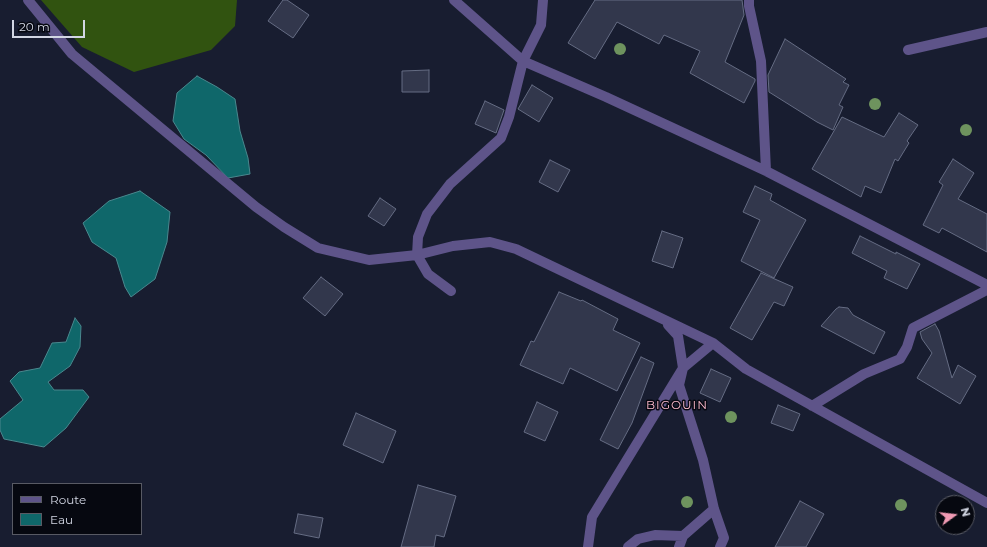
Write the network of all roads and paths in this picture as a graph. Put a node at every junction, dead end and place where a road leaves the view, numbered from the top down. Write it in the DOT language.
graph roads {
  1 [pos="28,0"];
  2 [pos="454,0"];
  3 [pos="543,0"];
  4 [pos="749,0"];
  5 [pos="987,32"];
  6 [pos="908,50"];
  7 [pos="524,61"];
  8 [pos="766,171"];
  9 [pos="417,255"];
  10 [pos="987,285"];
  11 [pos="987,290"];
  12 [pos="451,292"];
  13 [pos="664,321"];
  14 [pos="713,344"];
  15 [pos="683,368"];
  16 [pos="812,406"];
  17 [pos="987,503"];
  18 [pos="714,509"];
  19 [pos="683,536"];
  20 [pos="588,547"];
  21 [pos="628,547"];
  22 [pos="679,547"];
  23 [pos="720,547"];
  1 -- 9 [label="street"];
  2 -- 7 [label="street"];
  3 -- 7 [label="street"];
  4 -- 8 [label="street"];
  5 -- 6 [label="street"];
  7 -- 8 [label="street"];
  7 -- 9 [label="street"];
  8 -- 10 [label="street"];
  9 -- 12 [label="street"];
  9 -- 13 [label="street"];
  11 -- 16 [label="street"];
  13 -- 14 [label="street"];
  13 -- 15 [label="street"];
  14 -- 15 [label="street"];
  14 -- 16 [label="street"];
  15 -- 18 [label="street"];
  15 -- 20 [label="street"];
  16 -- 17 [label="street"];
  18 -- 19 [label="street"];
  18 -- 23 [label="street"];
  19 -- 21 [label="street"];
  19 -- 22 [label="street"];
}
